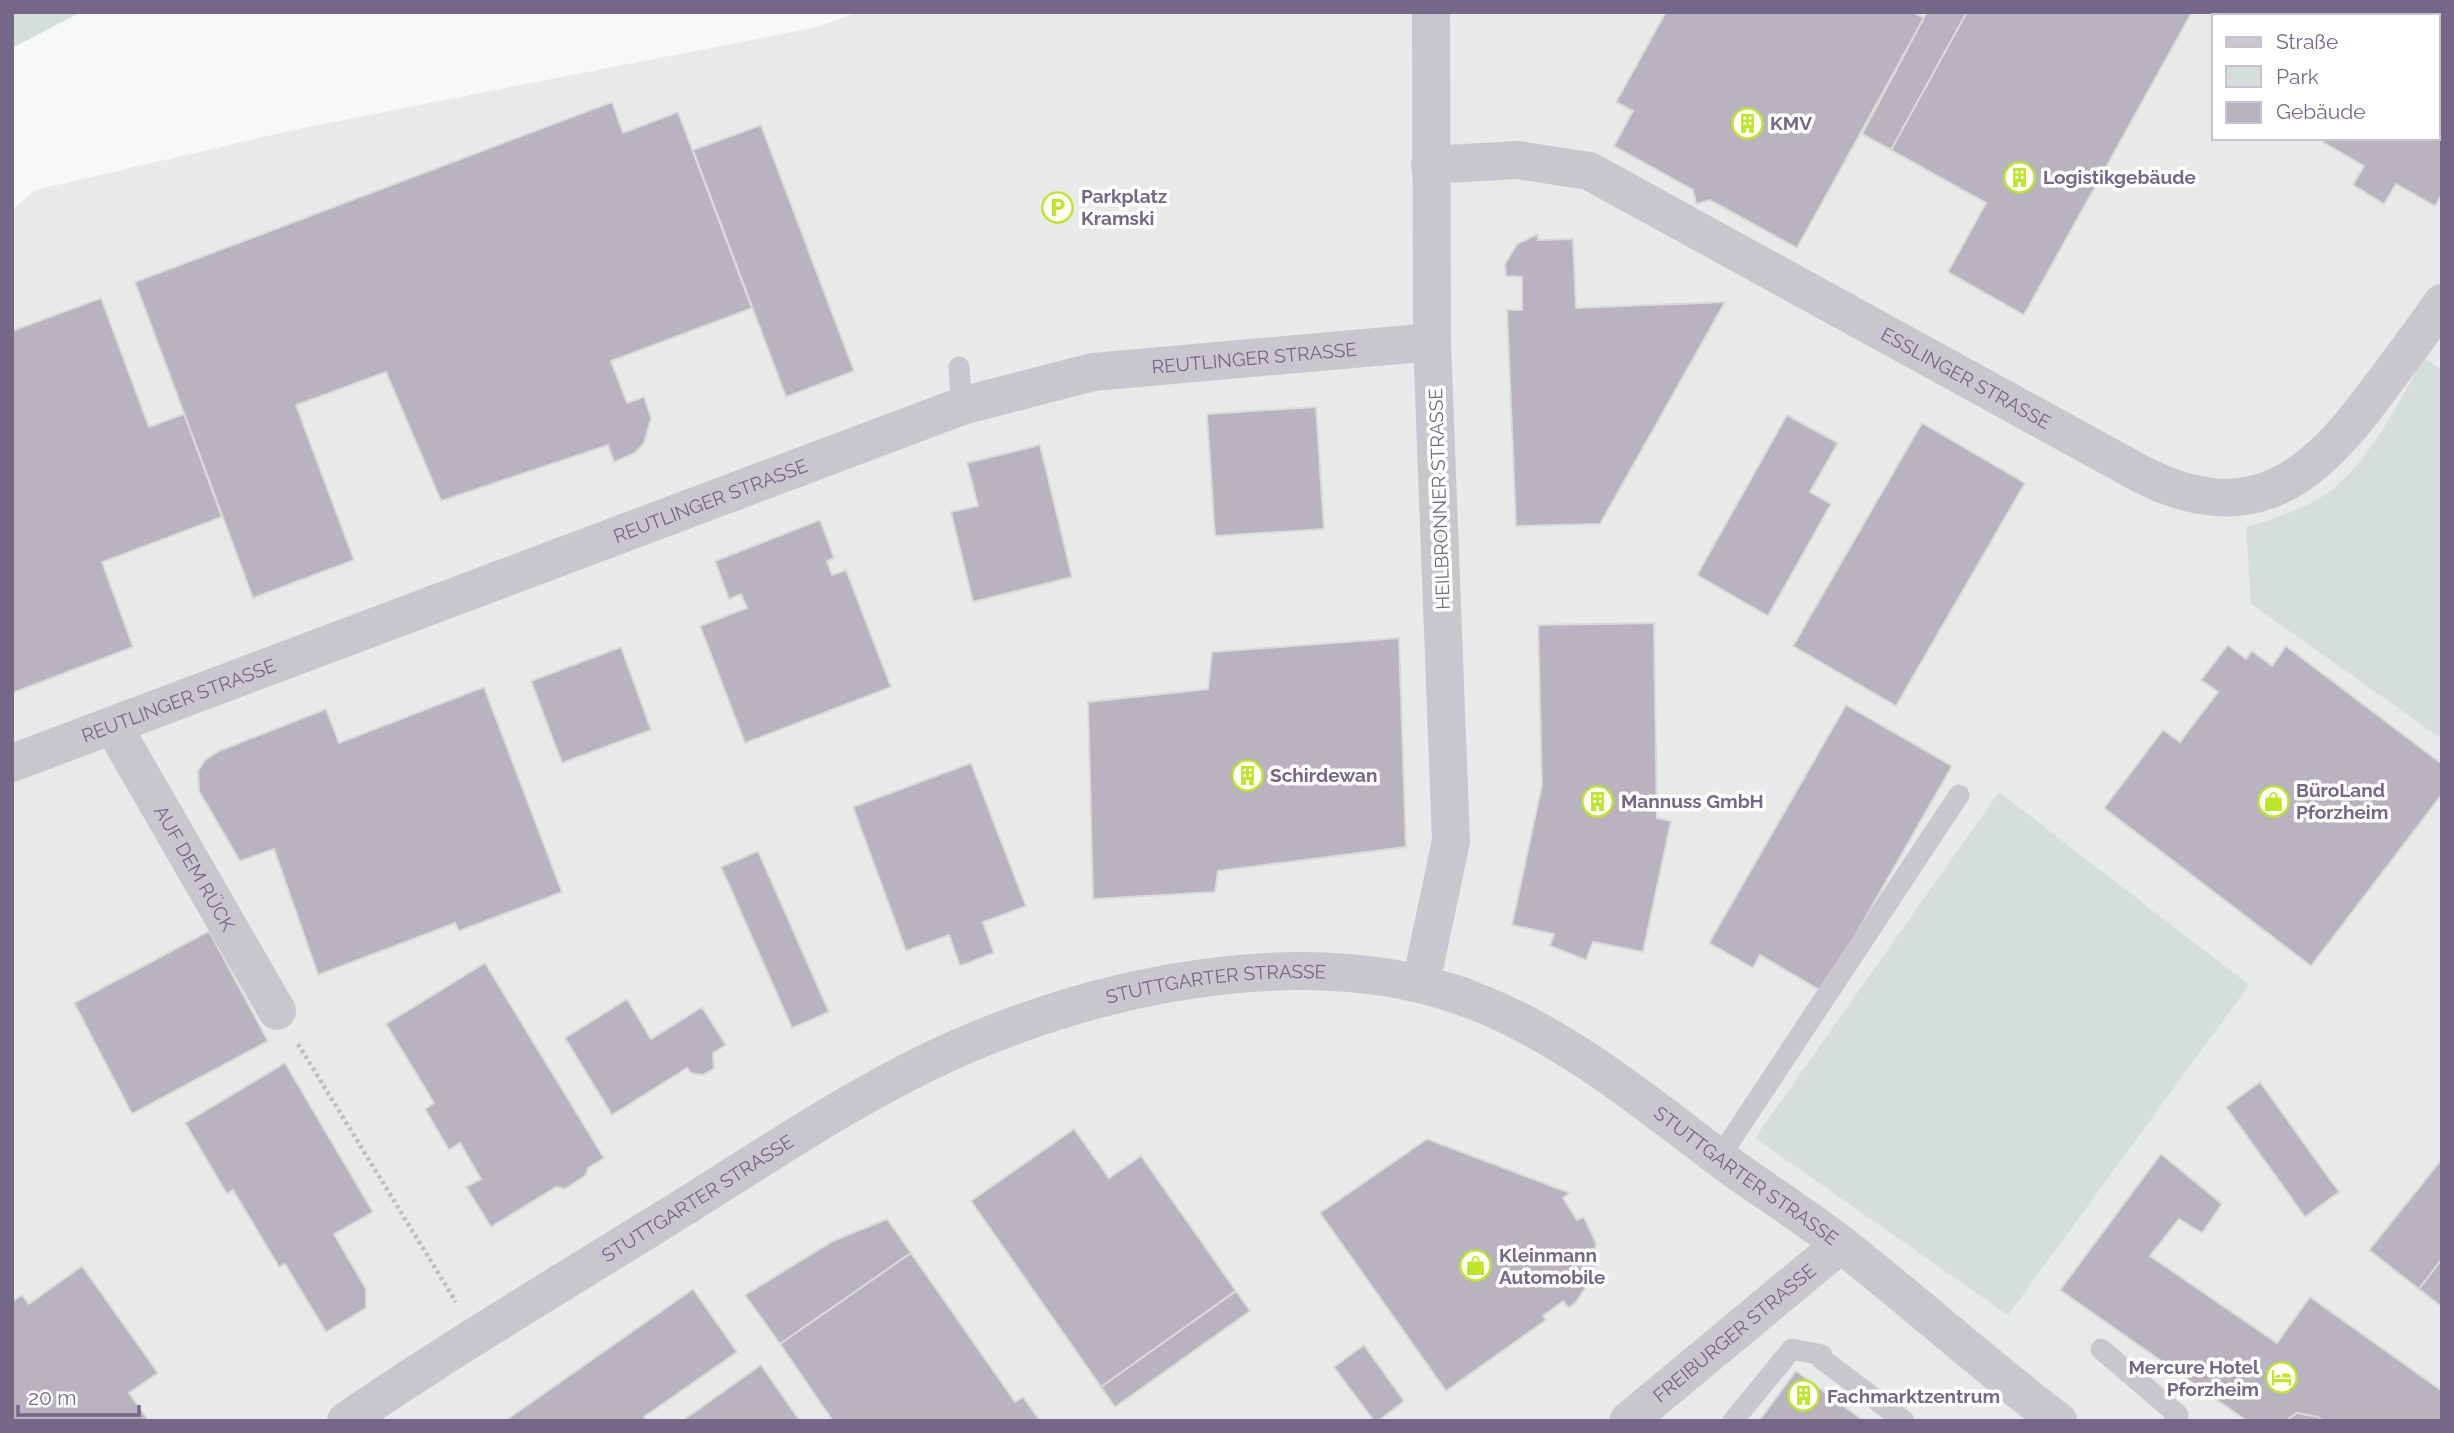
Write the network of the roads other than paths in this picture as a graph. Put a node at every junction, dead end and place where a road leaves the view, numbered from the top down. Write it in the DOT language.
graph roads {
  1 [pos="1431,12"];
  2 [pos="1430,165"];
  3 [pos="2440,311"];
  4 [pos="1432,342"];
  5 [pos="959,367"];
  6 [pos="962,406"];
  7 [pos="113,726"];
  8 [pos="12,763"];
  9 [pos="1959,795"];
  10 [pos="1421,983"];
  11 [pos="277,1011"];
  12 [pos="1719,1158"];
  13 [pos="1840,1244"];
  14 [pos="2101,1349"];
  15 [pos="2049,1416"];
  16 [pos="346,1421"];
  17 [pos="1628,1421"];
  18 [pos="1733,1421"];
  19 [pos="1904,1421"];
  20 [pos="2174,1421"];
  1 -- 2 [label="street, HEILBRONNER STRASSE"];
  2 -- 3 [label="street, ESSLINGER STRASSE"];
  2 -- 4 [label="street, HEILBRONNER STRASSE"];
  4 -- 6 [label="street, REUTLINGER STRASSE"];
  4 -- 10 [label="street, HEILBRONNER STRASSE"];
  5 -- 6 [label="lane"];
  6 -- 7 [label="street, REUTLINGER STRASSE"];
  7 -- 8 [label="street, REUTLINGER STRASSE"];
  7 -- 11 [label="street, AUF DEM RÜCK"];
  9 -- 12 [label="lane"];
  10 -- 12 [label="street, STUTTGARTER STRASSE"];
  10 -- 16 [label="street, STUTTGARTER STRASSE"];
  12 -- 13 [label="street, STUTTGARTER STRASSE"];
  13 -- 15 [label="street, STUTTGARTER STRASSE"];
  13 -- 17 [label="street, FREIBURGER STRASSE"];
  14 -- 20 [label="lane"];
  18 -- 19 [label="lane"];
}
